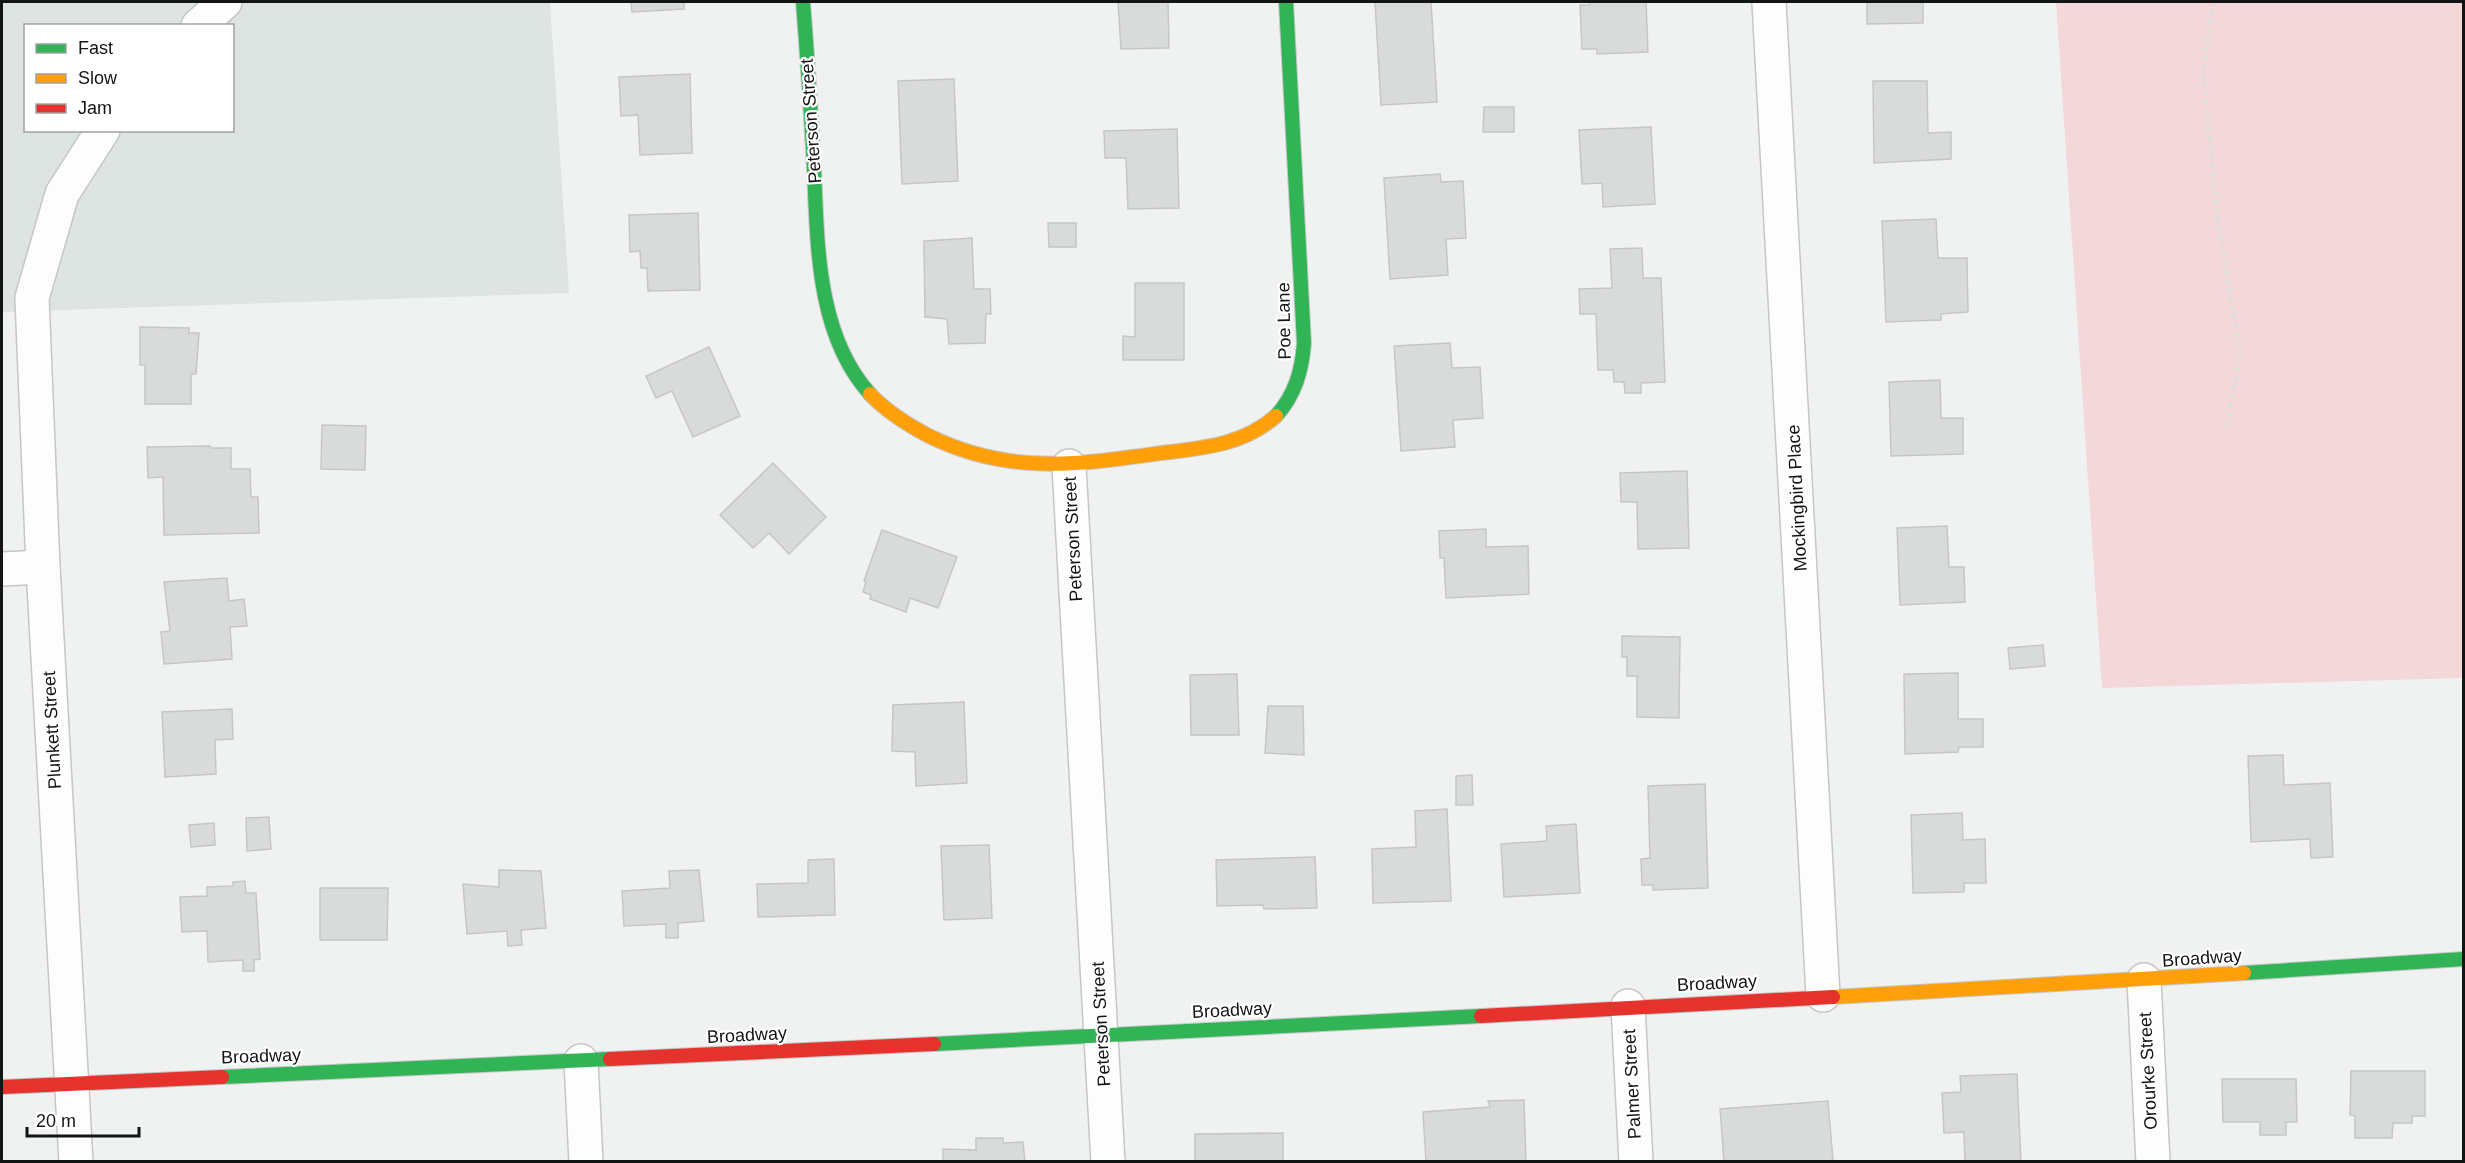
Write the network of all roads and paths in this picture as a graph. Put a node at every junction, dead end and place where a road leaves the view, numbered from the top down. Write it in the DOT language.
graph roads {
  1 [pos="225,2"];
  2 [pos="803,2"];
  3 [pos="1286,2"];
  4 [pos="1768,2"];
  5 [pos="2213,2"];
  6 [pos="200,24"];
  7 [pos="102,132"];
  8 [pos="2226,431"];
  9 [pos="1069,466"];
  10 [pos="43,567"];
  11 [pos="2,569"];
  12 [pos="2463,959"];
  13 [pos="2144,980"];
  14 [pos="1823,995"];
  15 [pos="1628,1006"];
  16 [pos="1102,1036"];
  17 [pos="581,1061"];
  18 [pos="72,1083"];
  19 [pos="2,1087"];
  20 [pos="76,1161"];
  21 [pos="586,1161"];
  22 [pos="1108,1161"];
  23 [pos="1636,1161"];
  24 [pos="2153,1161"];
  1 -- 6 [label="street"];
  2 -- 9 [label="street, Peterson Street"];
  3 -- 9 [label="street, Poe Lane"];
  4 -- 14 [label="street, Mockingbird Place"];
  5 -- 8 [label="path"];
  7 -- 10 [label="street, Plunkett Street"];
  9 -- 16 [label="street, Peterson Street"];
  10 -- 11 [label="street"];
  10 -- 18 [label="street, Plunkett Street"];
  12 -- 13 [label="street, Broadway"];
  13 -- 14 [label="street, Broadway"];
  13 -- 24 [label="street, Orourke Street"];
  14 -- 15 [label="street, Broadway"];
  15 -- 16 [label="street, Broadway"];
  15 -- 23 [label="street, Palmer Street"];
  16 -- 17 [label="street, Broadway"];
  16 -- 22 [label="street, Peterson Street"];
  17 -- 18 [label="street, Broadway"];
  17 -- 21 [label="street"];
  18 -- 19 [label="street, Broadway"];
  18 -- 20 [label="street, Plunkett Street"];
}
